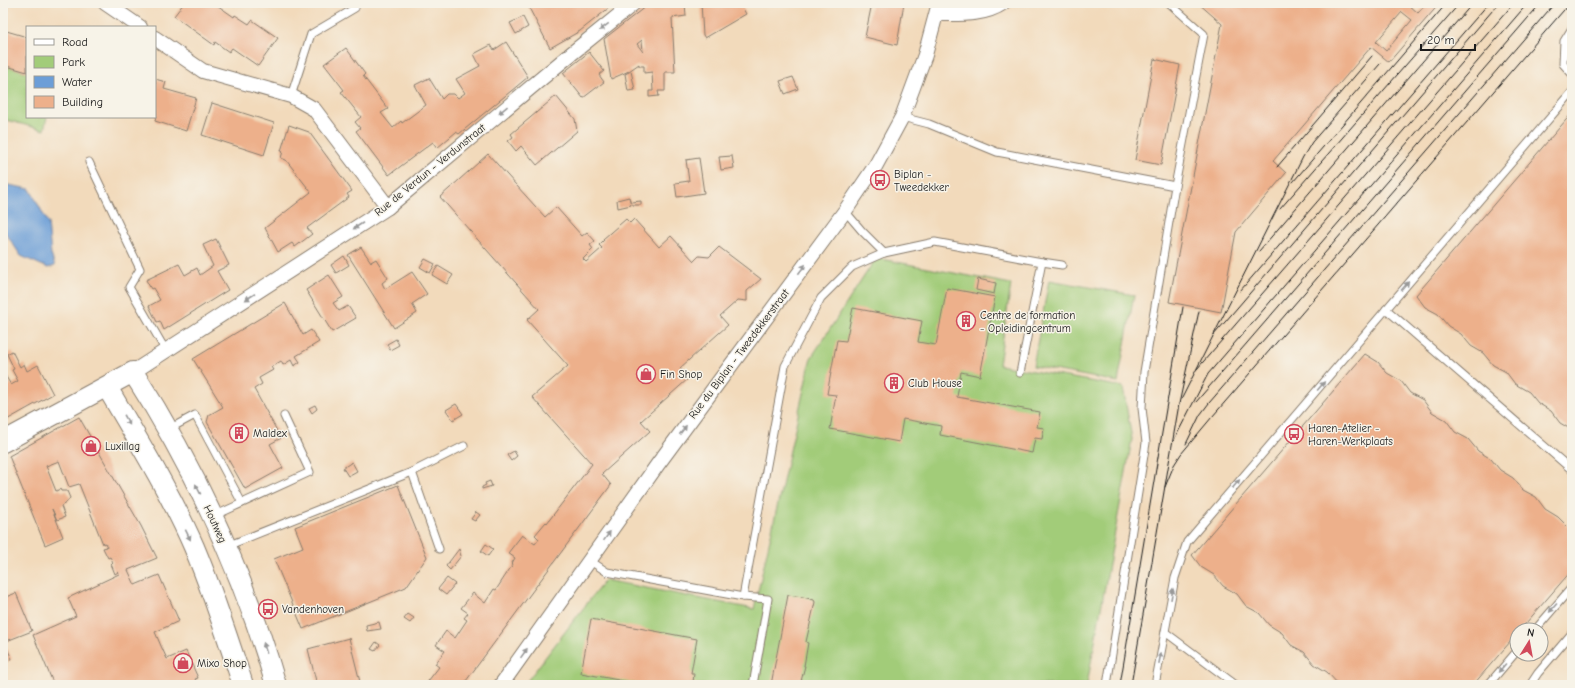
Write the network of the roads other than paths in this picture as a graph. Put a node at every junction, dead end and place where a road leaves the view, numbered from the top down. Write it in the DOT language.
graph roads {
  1 [pos="105,3"];
  2 [pos="634,3"];
  3 [pos="1003,3"];
  4 [pos="1169,3"];
  5 [pos="355,8"];
  6 [pos="938,9"];
  7 [pos="139,26"];
  8 [pos="1572,28"];
  9 [pos="156,39"];
  10 [pos="1572,74"];
  11 [pos="1572,92"];
  12 [pos="291,96"];
  13 [pos="902,117"];
  14 [pos="89,162"];
  15 [pos="1175,186"];
  16 [pos="388,207"];
  17 [pos="845,211"];
  18 [pos="884,253"];
  19 [pos="1042,262"];
  20 [pos="1062,265"];
  21 [pos="1386,309"];
  22 [pos="166,351"];
  23 [pos="133,372"];
  24 [pos="1020,373"];
  25 [pos="107,386"];
  26 [pos="284,416"];
  27 [pos="168,430"];
  28 [pos="3,442"];
  29 [pos="464,446"];
  30 [pos="1572,470"];
  31 [pos="412,472"];
  32 [pos="242,503"];
  33 [pos="212,517"];
  34 [pos="226,547"];
  35 [pos="439,549"];
  36 [pos="589,560"];
  37 [pos="1572,587"];
  38 [pos="743,597"];
  39 [pos="1542,622"];
  40 [pos="1165,632"];
  41 [pos="1572,633"];
  42 [pos="1509,660"];
  43 [pos="243,685"];
  44 [pos="276,685"];
  45 [pos="501,685"];
  46 [pos="753,685"];
  47 [pos="1107,685"];
  48 [pos="1154,685"];
  49 [pos="1236,685"];
  50 [pos="1488,685"];
  51 [pos="1530,685"];
  1 -- 7 [label="street"];
  2 -- 16 [label="street, Rue de Verdun - Verdunstraat, one-way"];
  3 -- 6 [label="street"];
  4 -- 15 [label="lane"];
  5 -- 12 [label="lane"];
  6 -- 13 [label="street, Rue du Biplan - Tweedekkerstraat"];
  8 -- 10 [label="lane"];
  9 -- 12 [label="street"];
  21 -- 11 [label="lane, one-way"];
  12 -- 16 [label="street"];
  13 -- 15 [label="lane"];
  13 -- 17 [label="street, Rue du Biplan - Tweedekkerstraat"];
  14 -- 22 [label="lane"];
  15 -- 47 [label="lane"];
  16 -- 22 [label="street, Rue de Verdun - Verdunstraat, one-way"];
  17 -- 18 [label="lane"];
  36 -- 17 [label="street, Rue du Biplan - Tweedekkerstraat, one-way"];
  18 -- 19 [label="lane"];
  18 -- 38 [label="lane"];
  19 -- 20 [label="lane"];
  19 -- 24 [label="lane"];
  21 -- 30 [label="lane"];
  40 -- 21 [label="lane, one-way"];
  22 -- 23 [label="street, Rue de Verdun - Verdunstraat"];
  23 -- 25 [label="main road"];
  23 -- 27 [label="main road, Houtweg"];
  25 -- 28 [label="main road"];
  25 -- 43 [label="main road, one-way"];
  26 -- 32 [label="lane"];
  27 -- 32 [label="lane"];
  33 -- 27 [label="main road, Houtweg, one-way"];
  29 -- 31 [label="lane"];
  31 -- 34 [label="lane"];
  31 -- 35 [label="lane"];
  32 -- 33 [label="lane"];
  33 -- 34 [label="main road, Houtweg"];
  44 -- 34 [label="main road, Houtweg, one-way"];
  36 -- 38 [label="lane"];
  45 -- 36 [label="street, Rue du Biplan - Tweedekkerstraat, one-way"];
  37 -- 39 [label="lane, one-way"];
  38 -- 46 [label="lane"];
  48 -- 40 [label="lane, one-way"];
  40 -- 49 [label="lane"];
  41 -- 51 [label="lane"];
  42 -- 50 [label="lane, one-way"];
}
